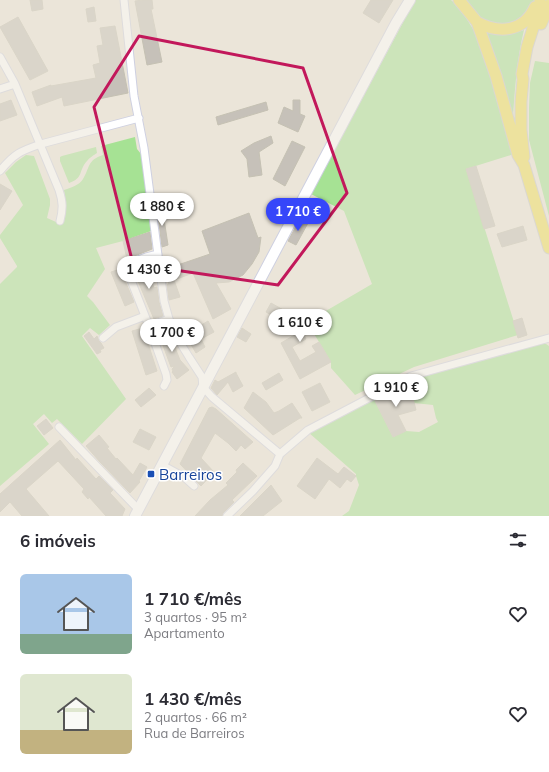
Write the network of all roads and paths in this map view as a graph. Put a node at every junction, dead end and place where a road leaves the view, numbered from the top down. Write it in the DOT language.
graph roads {
  1 [pos="124,0"];
  2 [pos="409,0"];
  3 [pos="459,0"];
  4 [pos="539,0"];
  5 [pos="549,5"];
  6 [pos="477,22"];
  7 [pos="0,56"];
  8 [pos="523,79"];
  9 [pos="15,84"];
  10 [pos="0,89"];
  11 [pos="139,118"];
  12 [pos="40,144"];
  13 [pos="524,165"];
  14 [pos="0,171"];
  15 [pos="60,221"];
  16 [pos="549,248"];
  17 [pos="158,254"];
  18 [pos="145,316"];
  19 [pos="169,319"];
  20 [pos="149,326"];
  21 [pos="103,338"];
  22 [pos="548,340"];
  23 [pos="164,386"];
  24 [pos="203,386"];
  25 [pos="59,427"];
  26 [pos="280,454"];
  27 [pos="162,465"];
  28 [pos="194,486"];
  29 [pos="136,513"];
  30 [pos="227,516"];
  1 -- 11 [label="street"];
  2 -- 24 [label="main road"];
  3 -- 6 [label="main road"];
  4 -- 6 [label="main road"];
  4 -- 8 [label="main road"];
  5 -- 8 [label="main road"];
  6 -- 13 [label="main road"];
  7 -- 9 [label="street"];
  8 -- 13 [label="main road"];
  9 -- 10 [label="street"];
  9 -- 12 [label="street"];
  11 -- 12 [label="street"];
  11 -- 17 [label="street"];
  12 -- 14 [label="street"];
  12 -- 15 [label="street"];
  13 -- 16 [label="main road"];
  17 -- 18 [label="street"];
  17 -- 19 [label="street"];
  18 -- 20 [label="street"];
  18 -- 21 [label="street"];
  19 -- 20 [label="street"];
  19 -- 24 [label="street"];
  20 -- 23 [label="street"];
  22 -- 26 [label="street"];
  24 -- 26 [label="street"];
  24 -- 27 [label="main road"];
  25 -- 29 [label="street"];
  26 -- 30 [label="street"];
  27 -- 28 [label="street"];
  27 -- 29 [label="main road"];
}
